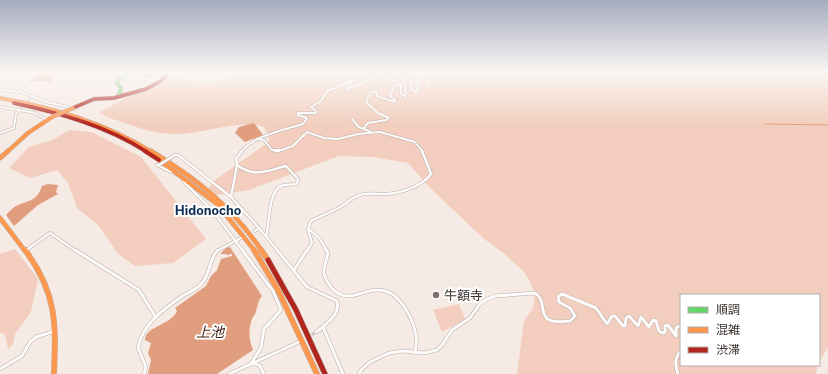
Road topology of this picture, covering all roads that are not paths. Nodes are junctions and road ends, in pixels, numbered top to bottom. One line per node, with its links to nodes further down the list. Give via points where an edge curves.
1 (22, 89): 9 (street)
2 (121, 89): 10 (main road)
3 (141, 89): 10 (main road)
4 (331, 89): 21 (street, via 320,102 311,107 316,113 298,113 307,118 302,124)
5 (393, 89): 18 (street, via 390,96 396,100 394,102 377,96 376,91 366,98 366,102 378,113 389,118 368,123)
6 (401, 89): 7 (street, via 401,94 406,97)
7 (405, 89)
8 (0, 90): 9 (street)
9 (20, 92): 14 (street, via 50,103)
10 (118, 97): 14 (main road, via 94,99)
11 (0, 98): 49 (main road, via 61,111 117,131 169,161 216,195 243,225 270,265 294,308)
12 (0, 101): 48 (main road, via 57,113 112,133 165,164 212,199 238,228 275,286)
13 (0, 107): 15 (street)
14 (74, 108): 17 (main road, bridge)
15 (20, 110): 17 (street, via 35,113); 19 (street, via 16,114 14,128)
16 (352, 119): 18 (street)
17 (48, 120): 22 (main road, via 28,133)
18 (363, 129): 20 (street)
19 (0, 133)
20 (373, 133): 21 (street, via 324,138 307,132 302,134 296,143 276,151 270,149 264,140); 27 (street, via 383,133 418,145 430,166 431,174 400,192 369,192 355,196 311,222)
21 (257, 139): 23 (street, via 240,152 236,159)
22 (0, 158)
23 (237, 165): 24 (street); 29 (street, via 253,174 286,166 298,179 297,184 286,184 278,189 273,198)
24 (231, 197): 26 (street); 31 (street, bridge, via 178,155 157,165 184,182 212,210)
25 (0, 218): 32 (main road)
26 (259, 228): 28 (street); 29 (street)
27 (308, 228): 33 (street, via 312,243); 41 (street, via 320,239 328,253 324,273 335,292 349,296 379,289 390,293 399,301 415,331)
28 (255, 231)
29 (266, 236): 33 (street)
30 (241, 238): 31 (street)
31 (236, 242): 34 (street, via 217,251 211,259 206,280 202,284); 42 (street, via 273,291 281,310 264,329 261,348)
32 (24, 251): 34 (street, via 50,233 82,256 139,290); 37 (main road, via 48,288)
33 (294, 270): 35 (street, via 307,287 337,301 337,314)
34 (155, 316): 45 (street, via 146,329 138,350 146,365)
35 (323, 327): 38 (street); 50 (street)
36 (680, 327): 41 (street, via 676,328 676,336 668,325 662,333 656,321 653,320 649,327 641,317 638,326 629,316 623,326 615,316 612,316 607,324 596,308 562,294 558,298 559,302 570,308 575,316 570,321 553,321 544,315 540,296 534,292 486,298 469,319 454,328 439,349 432,353)
37 (55, 330): 43 (street, via 36,337 22,356); 44 (main road)
38 (316, 332)
39 (301, 341): 42 (street, via 288,349)
40 (680, 352): 52 (street, via 675,360)
41 (415, 353): 51 (street, via 392,353 368,362)
42 (252, 362): 46 (street); 47 (street, via 260,366)
43 (0, 369)
44 (54, 374)
45 (144, 374)
46 (229, 374)
47 (264, 374)
48 (317, 374)
49 (325, 374)
50 (343, 374)
51 (359, 374)
52 (678, 374)

